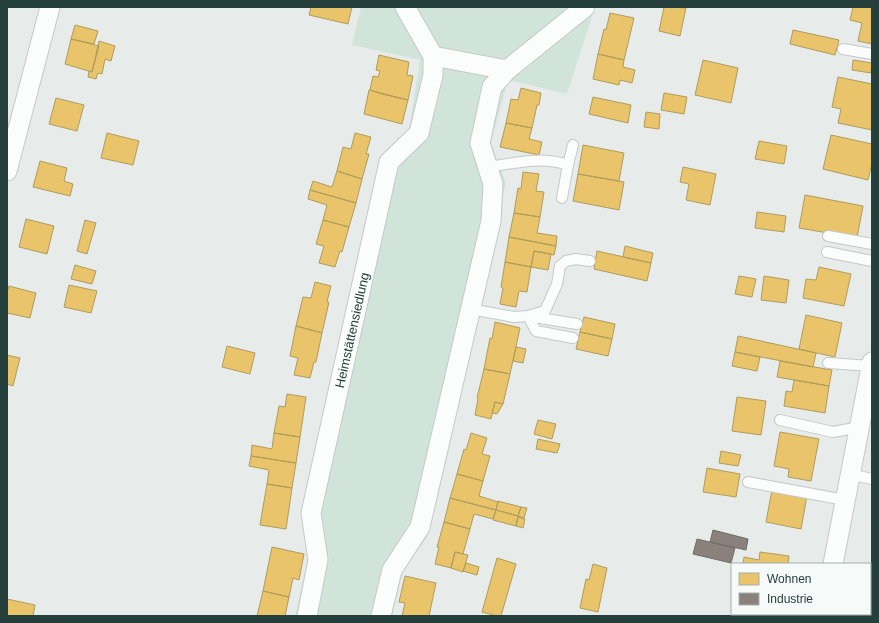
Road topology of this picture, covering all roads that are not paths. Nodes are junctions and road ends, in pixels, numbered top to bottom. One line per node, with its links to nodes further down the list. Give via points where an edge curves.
1 (50, 7): 11 (street)
2 (406, 7): 6 (street, Heimstättensiedlung)
3 (584, 7): 7 (street)
4 (843, 49): 5 (lane)
5 (872, 54)
6 (433, 56): 7 (street); 31 (street, Heimstättensiedlung, via 433,75 419,133 388,162 312,513 318,560)
7 (507, 70): 10 (street, via 492,88 480,144)
8 (573, 145): 9 (lane)
9 (568, 165): 10 (lane, via 554,161 532,161); 12 (lane)
10 (488, 167): 18 (street, via 493,184 491,221)
11 (7, 171)
12 (562, 198)
13 (828, 236): 14 (lane)
14 (872, 244)
15 (828, 252): 16 (lane)
16 (872, 260)
17 (590, 261): 19 (lane, via 576,259 566,261 560,266 557,284 545,311)
18 (470, 309): 19 (lane, via 514,317); 32 (street, via 420,527 392,570)
19 (528, 316): 20 (lane); 21 (lane, via 536,331)
20 (577, 324)
21 (573, 338)
22 (828, 363): 23 (lane)
23 (872, 364): 25 (street)
24 (780, 420): 25 (lane, via 833,432)
25 (866, 428): 26 (street)
26 (849, 474): 27 (lane); 29 (street)
27 (872, 479)
28 (748, 482): 29 (lane)
29 (845, 500): 30 (street)
30 (833, 563)
31 (307, 616)
32 (381, 616)

